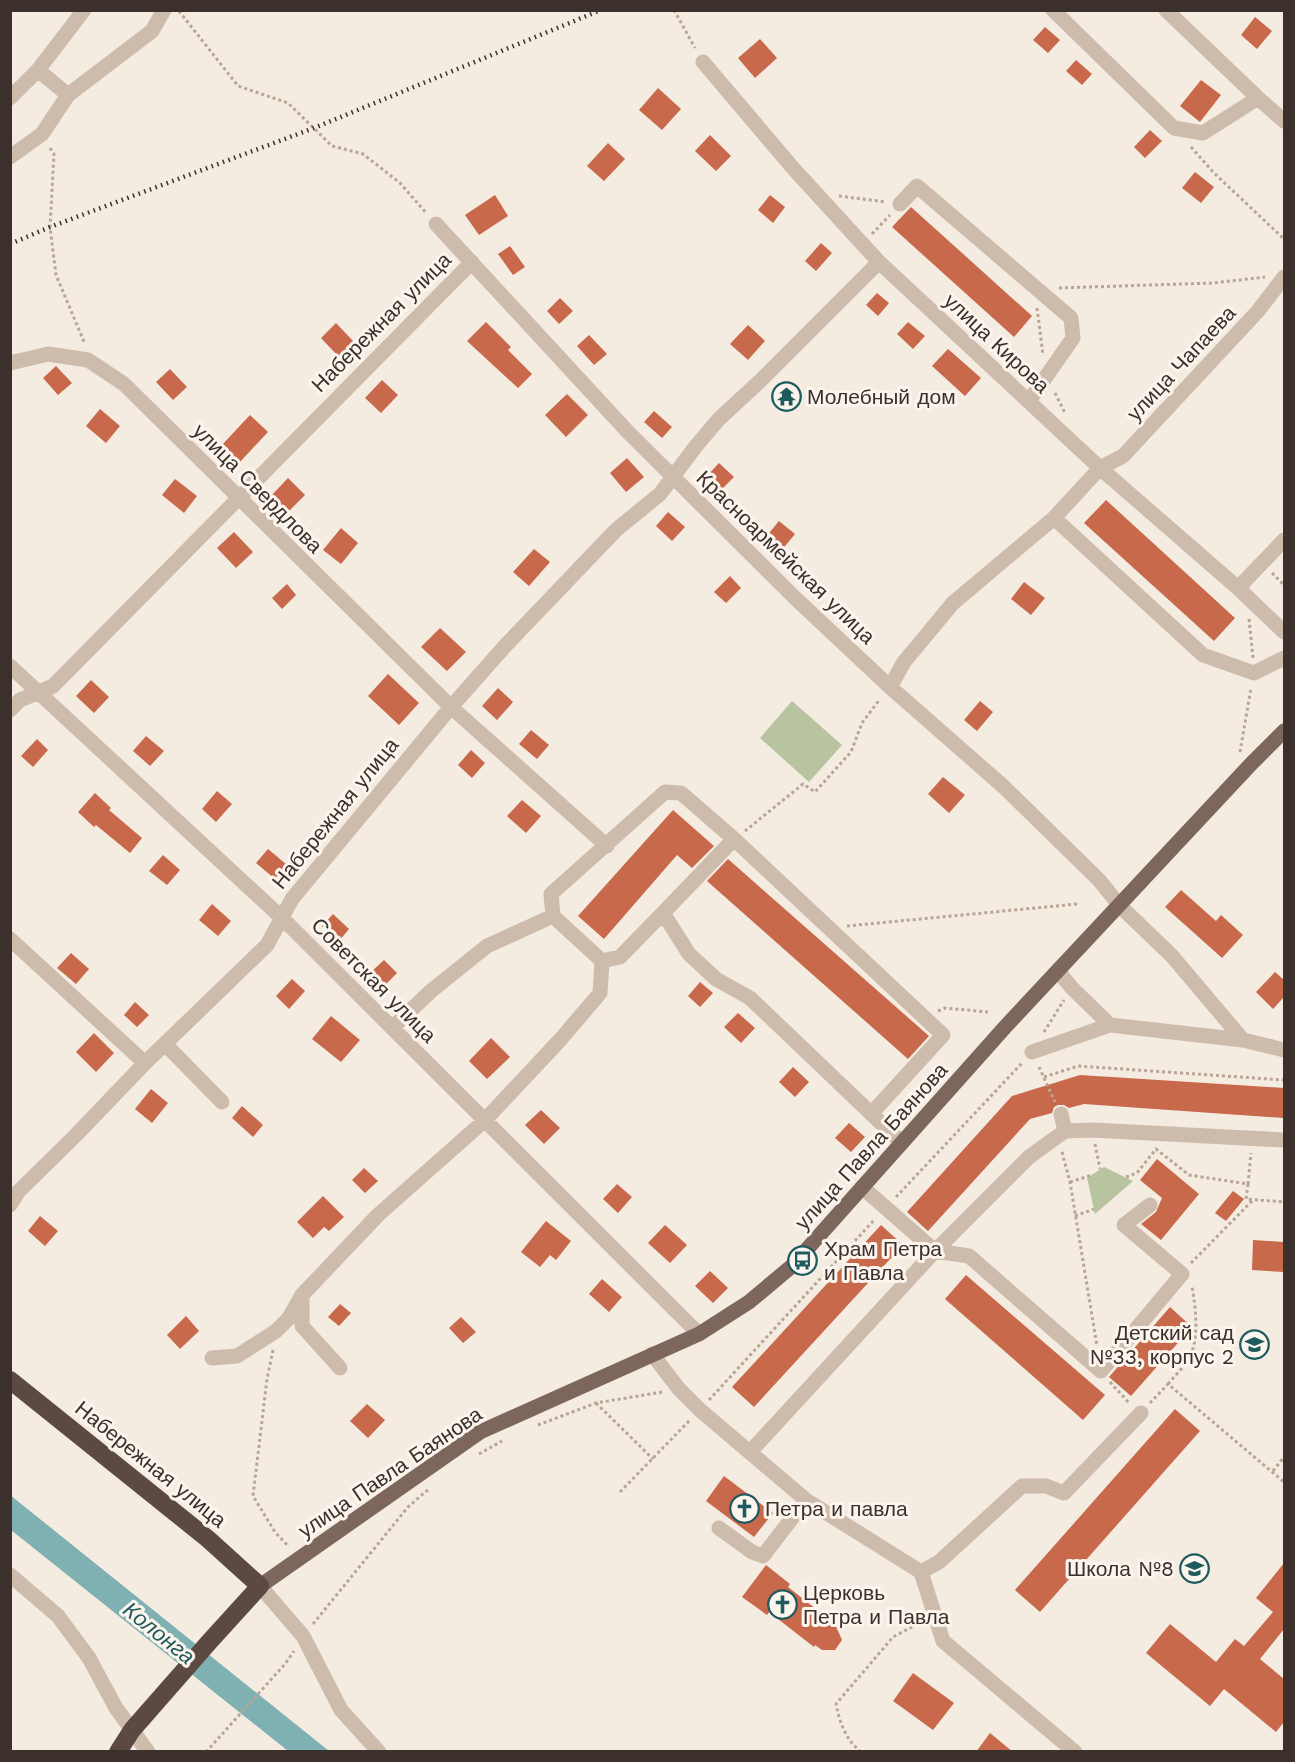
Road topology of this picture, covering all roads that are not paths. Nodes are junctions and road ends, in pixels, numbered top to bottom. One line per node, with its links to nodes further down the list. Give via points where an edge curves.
1 (84, 10): 6 (street)
2 (164, 10): 7 (street, via 152,31)
3 (1053, 10): 9 (street, via 1174,128 1203,133)
4 (1166, 10): 9 (street)
5 (703, 62): 15 (street, улица Кирова)
6 (38, 70): 7 (street); 8 (street)
7 (68, 94): 11 (street, via 42,134)
8 (10, 98)
9 (1258, 98): 10 (street)
10 (1284, 121)
11 (10, 157)
12 (900, 204): 18 (street, via 916,186 1071,318 1073,338)
13 (436, 224): 14 (street, Красноармейская улица)
14 (472, 262): 20 (street, Красноармейская улица); 21 (street, Набережная улица)
15 (879, 262): 18 (street, улица Кирова); 20 (street, Набережная улица, via 719,419)
16 (1279, 276): 19 (street, улица Чапаева, via 1257,311 1123,456)
17 (10, 363): 21 (street, улица Свердлова, via 48,354 88,360 124,384)
18 (1029, 401): 19 (street, улица Кирова)
19 (1100, 468): 22 (street, улица Чапаева); 24 (street, улица Кирова)
20 (673, 477): 28 (street, Красноармейская улица); 30 (street, Набережная улица, via 660,494 616,530)
21 (238, 498): 29 (street, Набережная улица, via 53,686); 30 (street, улица Свердлова)
22 (1054, 518): 26 (street, via 1203,655 1254,673); 28 (street, улица Чапаева, via 953,603 904,662)
23 (1284, 540): 24 (street)
24 (1238, 588): 25 (street, улица Кирова)
25 (1284, 632)
26 (1284, 658)
27 (10, 666): 29 (street, Советская улица)
28 (890, 687): 35 (street, Красноармейская улица, via 1004,787 1099,880)
29 (39, 692): 31 (street, Набережная улица, via 20,700); 38 (street, Советская улица)
30 (451, 707): 34 (street, улица Свердлова); 38 (street, Набережная улица, via 292,899)
31 (10, 710)
32 (1284, 731): 35 (main road, улица Павла Баянова)
33 (734, 839): 34 (street, via 681,793 665,792); 36 (street); 50 (street, via 943,1035)
34 (607, 846): 37 (street, via 551,894)
35 (1120, 906): 41 (main road, улица Павла Баянова); 44 (street, Красноармейская улица, via 1172,956)
36 (663, 913): 40 (street, via 620,957); 50 (street, via 689,954 716,979 750,998)
37 (553, 916): 40 (street); 43 (street, via 487,946)
38 (282, 918): 43 (street, Советская улица); 45 (street, Набережная улица, via 267,945)
39 (10, 939): 48 (street)
40 (602, 961): 52 (street, via 600,993)
41 (1059, 971): 42 (street); 55 (main road, улица Павла Баянова)
42 (1110, 1025): 44 (street); 47 (street)
43 (392, 1028): 52 (street, Советская улица)
44 (1243, 1040): 46 (street)
45 (165, 1044): 48 (street, Набережная улица); 49 (street)
46 (1284, 1050)
47 (1032, 1052)
48 (145, 1063): 57 (street, Набережная улица, via 19,1191)
49 (222, 1102)
50 (871, 1114): 55 (street)
51 (1061, 1114): 53 (street)
52 (484, 1121): 60 (street, via 378,1215); 61 (street, Советская улица)
53 (1065, 1131): 54 (street); 59 (street, via 1029,1157)
54 (1284, 1140)
55 (902, 1143): 56 (main road, улица Павла Баянова)
56 (862, 1187): 59 (street); 61 (main road, улица Павла Баянова, via 792,1266 749,1302)
57 (10, 1205)
58 (1150, 1205): 59 (street, via 1124,1225 1185,1271 1101,1371 969,1256)
59 (935, 1251): 67 (street)
60 (302, 1295): 63 (street, via 276,1331 237,1356); 64 (street, via 302,1326)
61 (699, 1334): 62 (main road, улица Павла Баянова)
62 (652, 1354): 67 (street, via 679,1389); 72 (main road, улица Павла Баянова, via 480,1432)
63 (212, 1358)
64 (340, 1368)
65 (10, 1380): 72 (highway, Набережная улица, via 208,1539)
66 (1141, 1413): 70 (street, via 1064,1493 1046,1486 1022,1486 939,1562)
67 (750, 1452): 68 (street)
68 (806, 1500): 69 (street, via 763,1556); 70 (street)
69 (719, 1528)
70 (921, 1572): 77 (street, via 943,1641)
71 (10, 1575): 73 (street, via 58,1616 89,1658)
72 (260, 1586): 73 (highway); 76 (street, via 303,1636 341,1710)
73 (132, 1730): 74 (highway); 75 (street)
74 (118, 1752)
75 (148, 1752)
76 (380, 1752)
77 (1075, 1752)

